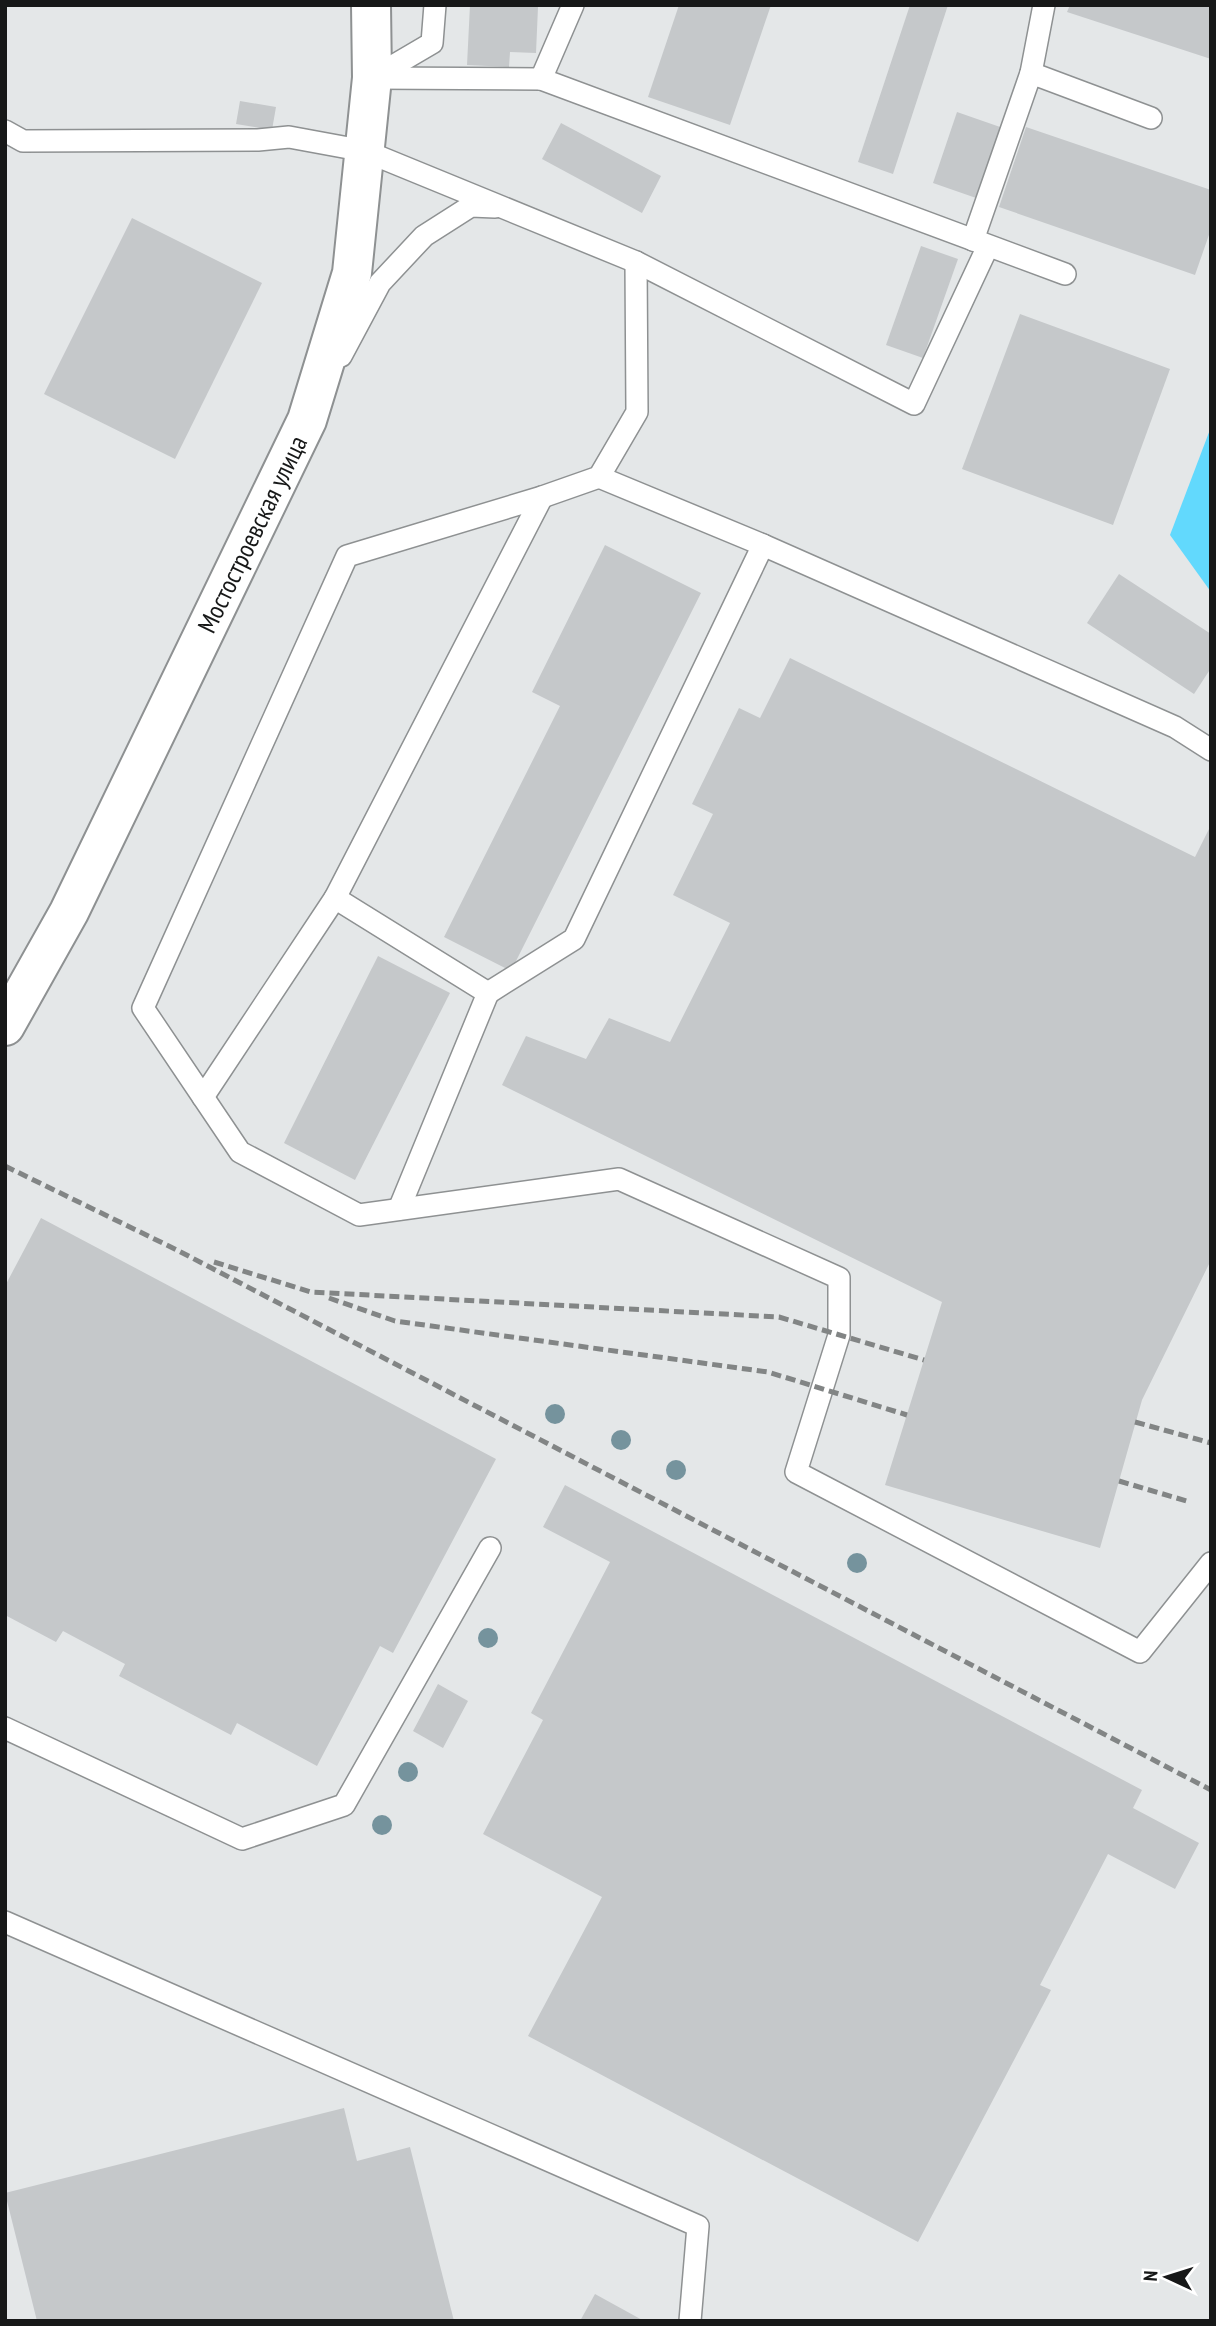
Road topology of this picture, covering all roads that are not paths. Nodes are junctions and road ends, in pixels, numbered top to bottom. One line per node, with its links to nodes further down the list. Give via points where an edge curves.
1 (371, 5): 6 (main road, Мостостроевская улица)
2 (435, 5): 6 (lane, via 432,43)
3 (573, 5): 7 (lane)
4 (1044, 5): 5 (lane)
5 (1031, 72): 8 (lane); 12 (lane)
6 (372, 78): 7 (lane); 10 (main road, Мостостроевская улица)
7 (541, 79): 12 (lane)
8 (1151, 118)
9 (5, 131): 10 (lane, via 23,141 289,137)
10 (365, 150): 11 (lane); 15 (main road, Мостостроевская улица, via 352,273)
11 (502, 207): 13 (lane); 15 (lane, via 471,206 424,236 380,283)
12 (981, 243): 13 (lane, via 914,404); 14 (lane)
13 (636, 262): 16 (lane, via 637,412)
14 (1065, 274)
15 (307, 420): 22 (main road, Мостостроевская улица, via 69,912)
16 (599, 477): 17 (lane); 18 (lane)
17 (542, 497): 20 (lane); 23 (lane, via 347,556 143,1008)
18 (763, 545): 19 (lane, via 1175,727); 21 (lane, via 574,939)
19 (1211, 750)
20 (335, 898): 21 (lane); 23 (lane)
21 (488, 993): 24 (lane)
22 (5, 1026)
23 (203, 1097): 24 (lane, via 240,1152 359,1215)
24 (399, 1209): 26 (lane, via 619,1179 839,1278 839,1335 796,1472 1140,1652)
25 (490, 1548): 27 (lane, via 344,1805 242,1839)
26 (1211, 1563)
27 (5, 1728)
28 (5, 1922): 29 (lane, via 698,2226)
29 (690, 2321)

